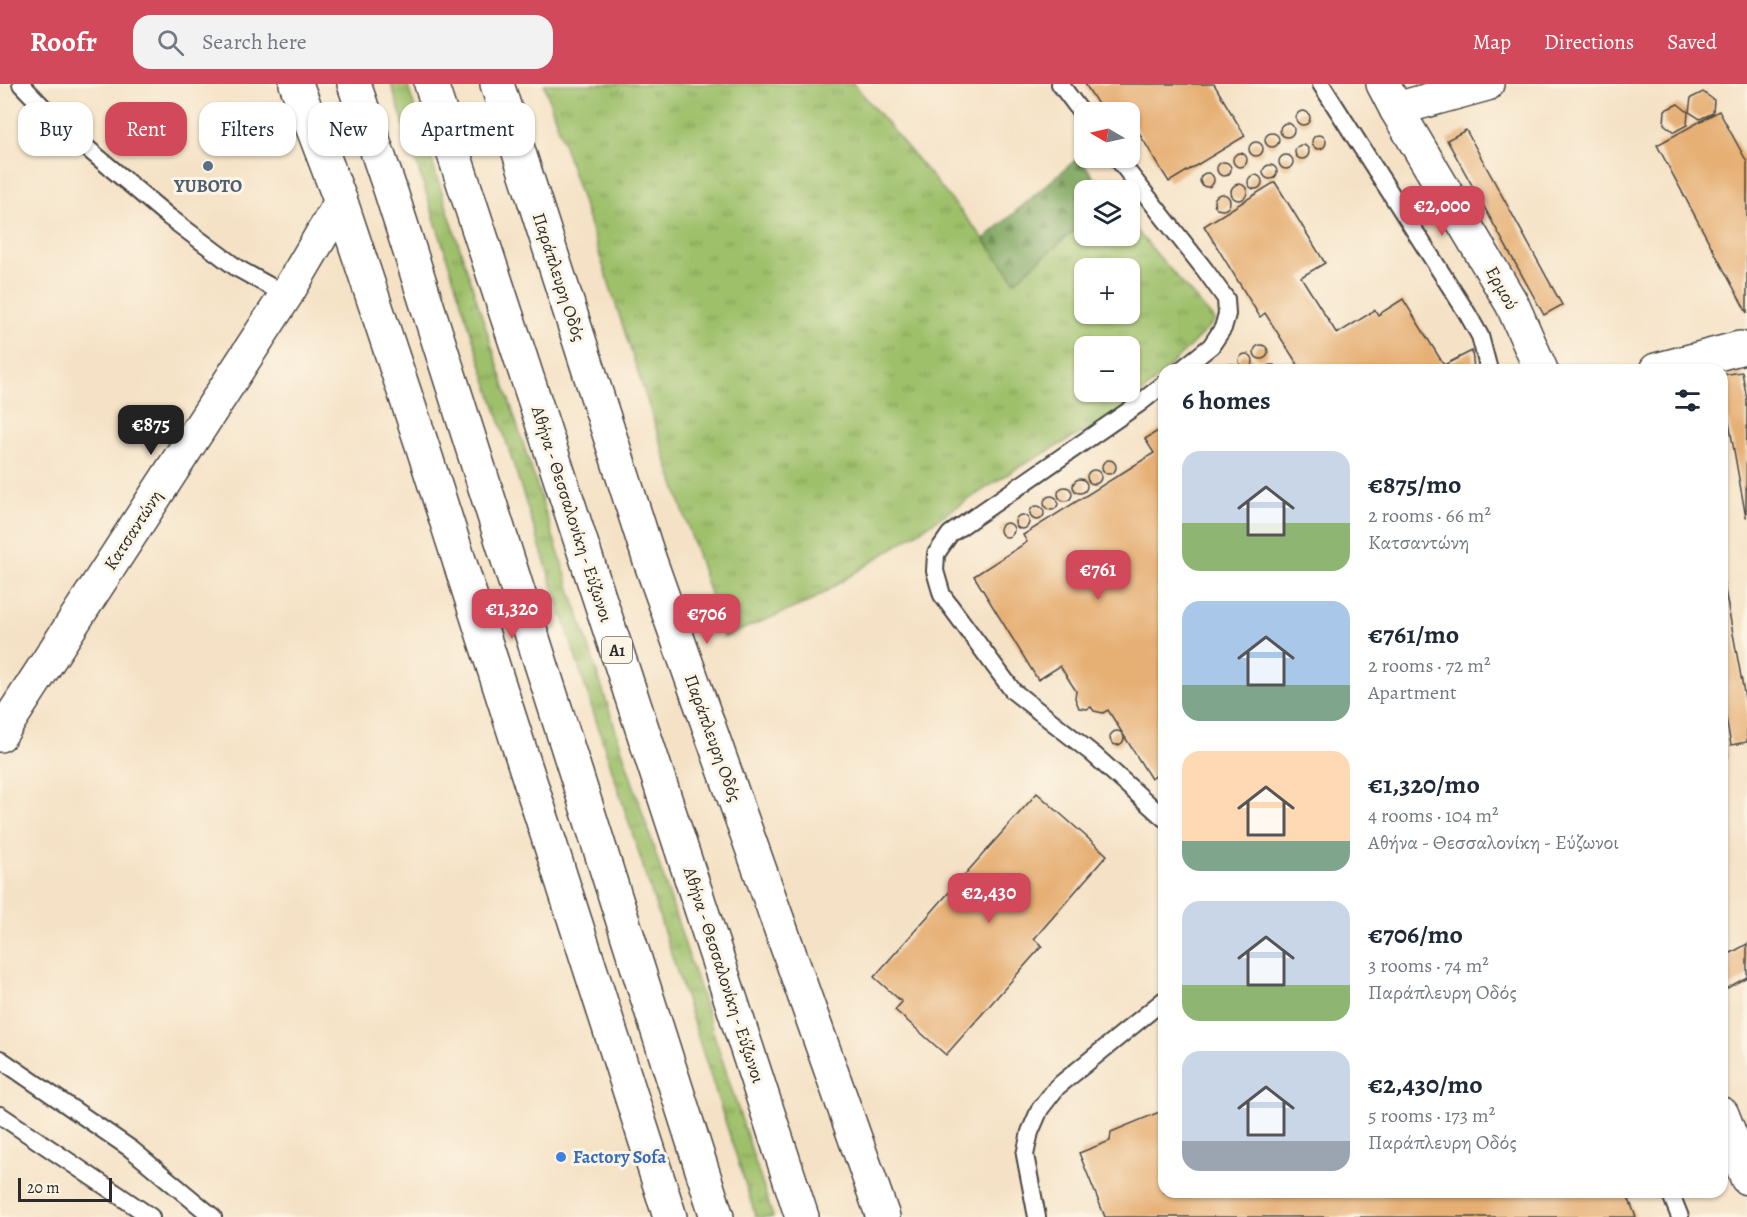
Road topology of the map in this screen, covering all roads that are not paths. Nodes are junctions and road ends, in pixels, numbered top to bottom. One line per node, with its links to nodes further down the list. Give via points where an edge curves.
1 (21, 84): 13 (lane, via 62,127 168,217 237,268)
2 (296, 84): 12 (main road)
3 (354, 84): 31 (main road)
4 (431, 84): 32 (main road, Αθήνα - Θεσσαλονίκη - Εύζωνοι / Α1)
5 (497, 84): 33 (main road, Παράπλευρη Οδός, via 649,558)
6 (1060, 84): 10 (lane)
7 (1322, 84): 16 (lane, via 1467,313 1480,336)
8 (1486, 84): 9 (main road)
9 (1390, 97): 17 (main road, Ερμού, via 1512,304)
10 (1074, 103)
11 (1125, 168): 15 (lane, via 1226,299 1223,328 1211,346)
12 (341, 202): 13 (main road, Κατσαντώνη); 30 (main road)
13 (286, 295): 20 (main road, Κατσαντώνη)
14 (1740, 348): 18 (main road)
15 (1188, 364)
16 (1487, 364)
17 (1538, 364)
18 (1679, 364)
19 (1158, 389): 21 (lane, via 950,534 936,554 935,571 942,595 1013,691 1093,754)
20 (0, 735)
21 (1158, 813)
22 (1158, 1005): 34 (lane, via 1057,1087 1040,1109 1025,1155)
23 (0, 1059): 29 (lane, via 131,1149)
24 (0, 1115): 28 (lane)
25 (1728, 1129): 26 (main road)
26 (1747, 1178)
27 (1672, 1198): 35 (lane)
28 (151, 1217)
29 (213, 1217)
30 (670, 1217)
31 (717, 1217)
32 (802, 1217)
33 (883, 1217)
34 (1037, 1217)
35 (1680, 1217)

